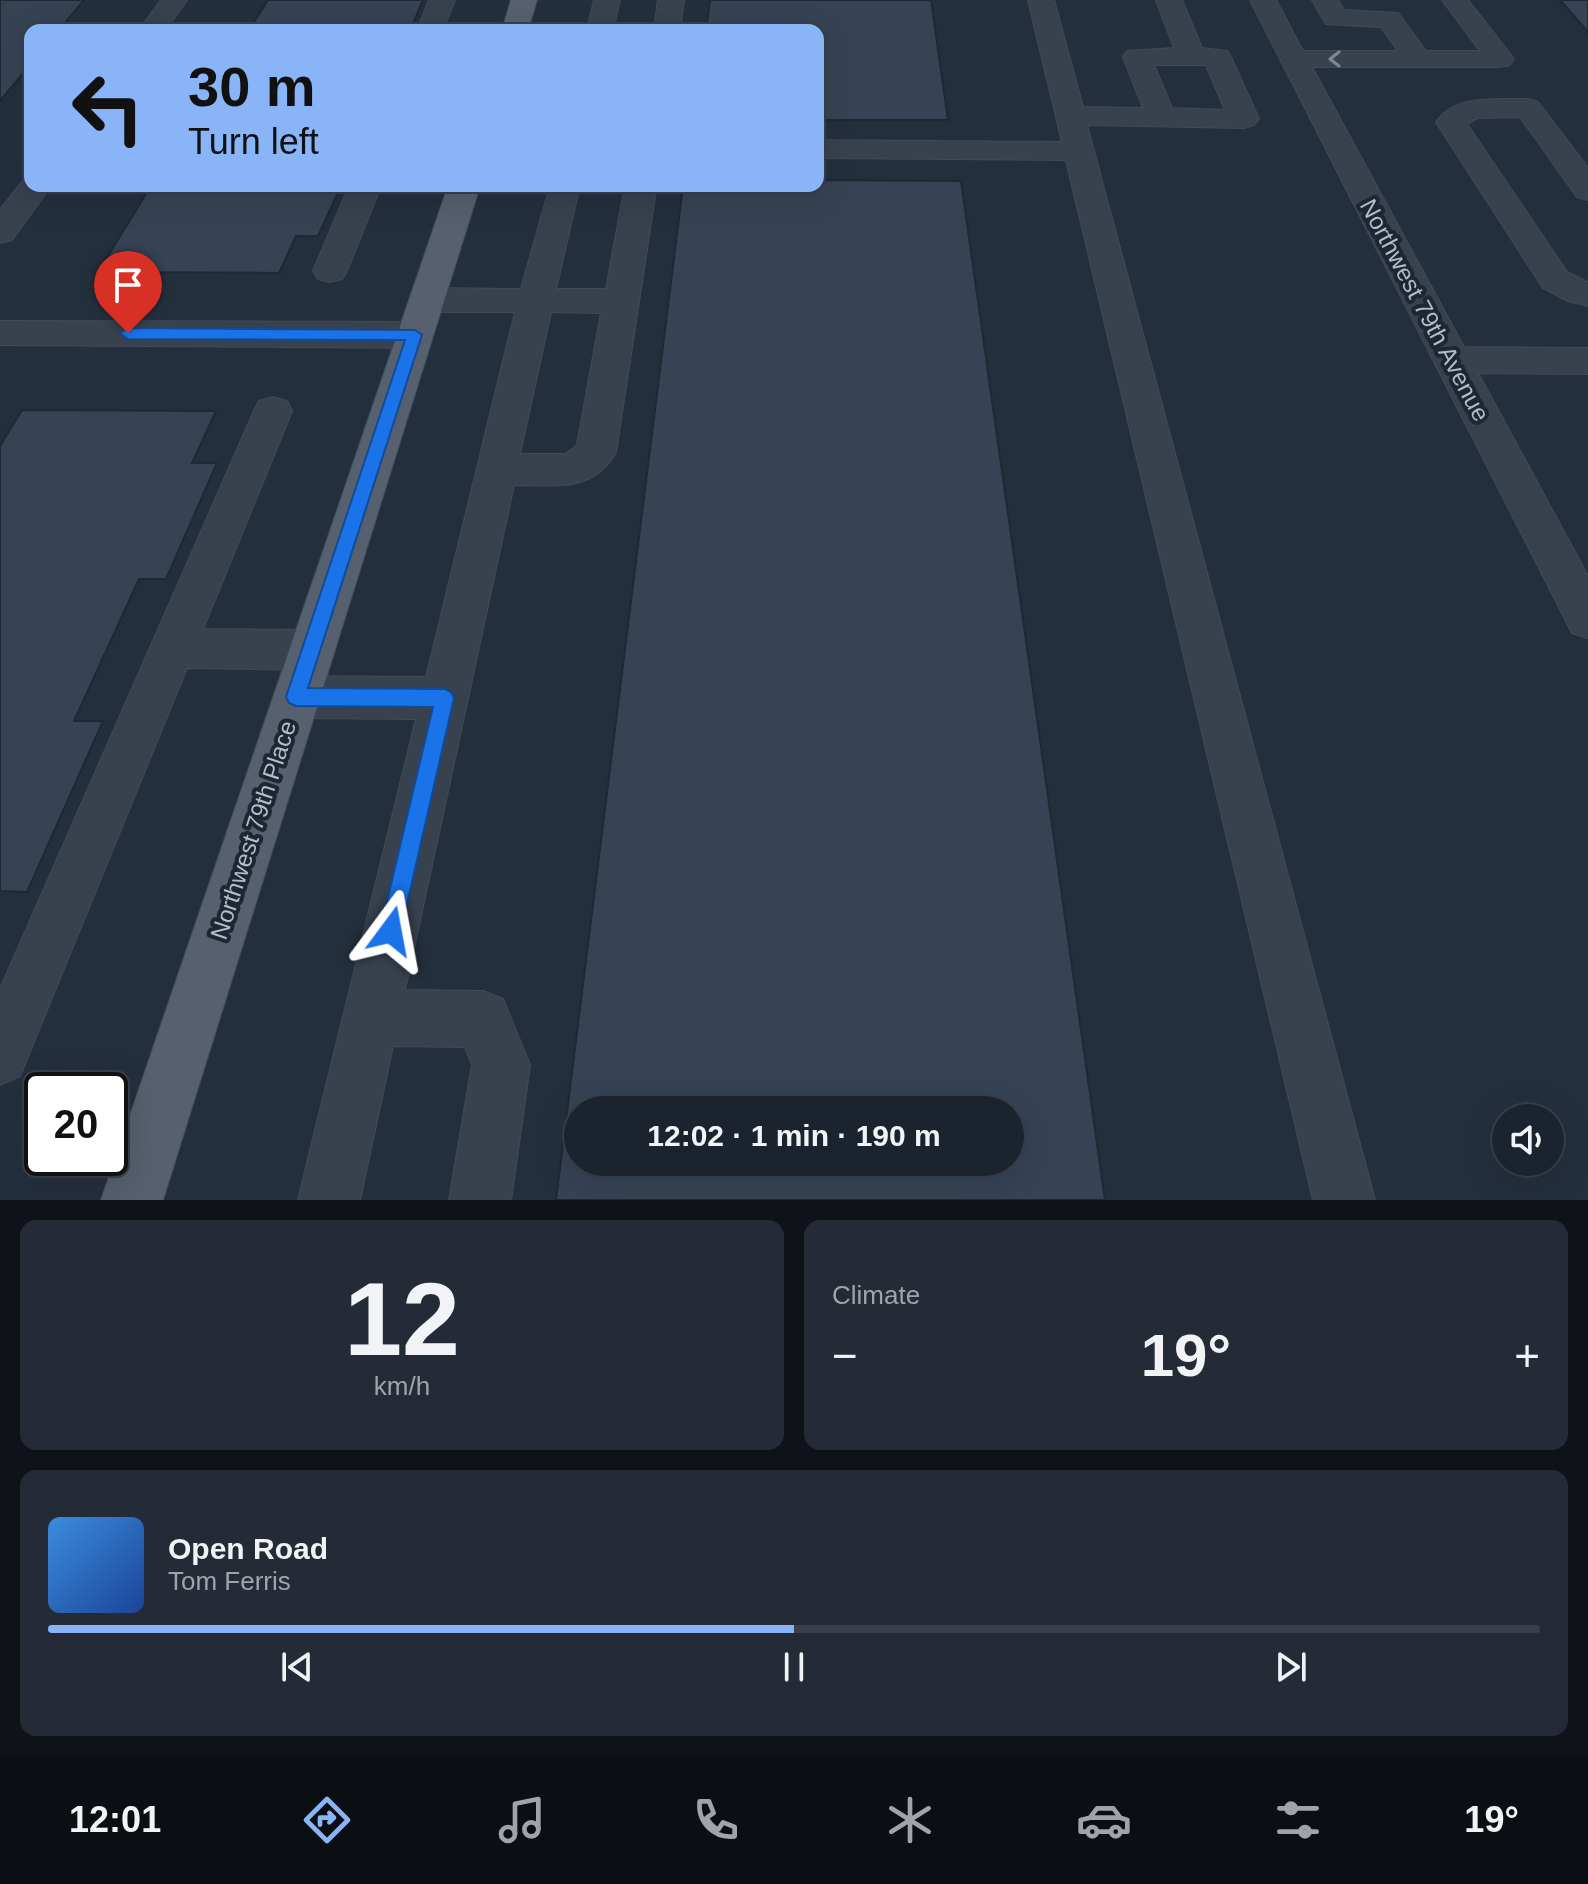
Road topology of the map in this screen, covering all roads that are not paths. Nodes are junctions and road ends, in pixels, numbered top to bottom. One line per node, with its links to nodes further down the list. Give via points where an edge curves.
1 (174, 0): 11 (street)
2 (442, 0): 12 (street)
3 (524, 0): 13 (main road)
4 (607, 0): 14 (street)
5 (671, 0): 15 (street)
6 (1041, 0): 22 (street)
7 (1169, 0): 16 (street)
8 (1263, 0): 17 (street, Northwest 79th Avenue)
9 (1325, 0): 18 (street, via 1335,18 1389,19)
10 (1455, 0): 19 (street)
11 (156, 24)
12 (432, 24)
13 (517, 24)
14 (601, 24)
15 (668, 24)
16 (1191, 56): 21 (street, via 1137,57); 21 (street, via 1217,57 1244,119)
17 (1294, 59): 18 (street, one-way to 17); 37 (street, Northwest 79th Avenue)
18 (1418, 59): 19 (street)
19 (1500, 59): 20 (street)
20 (1528, 108): 24 (street); 32 (street, via 1471,109 1451,122 1555,280)
21 (1161, 117): 22 (street)
22 (1075, 134): 23 (street); 53 (street)
23 (824, 149)
24 (1588, 190)
25 (31, 192): 30 (street)
26 (363, 192): 31 (street)
27 (462, 192): 35 (main road, Northwest 79th Place)
28 (563, 192): 33 (street)
29 (640, 192): 34 (street)
30 (0, 233)
31 (330, 271)
32 (1588, 294)
33 (536, 300): 34 (street); 35 (street); 40 (street)
34 (621, 301): 40 (street, via 596,452 575,470)
35 (421, 317): 36 (street); 45 (main road, Northwest 79th Place)
36 (0, 333)
37 (1451, 360): 38 (street); 41 (street, Northwest 79th Avenue)
38 (1588, 361)
39 (273, 411): 44 (street)
40 (497, 469): 47 (street)
41 (1545, 538): 42 (street); 43 (street, Northwest 79th Avenue)
42 (1588, 538)
43 (1588, 619)
44 (172, 648): 45 (street); 49 (street)
45 (311, 650): 46 (main road, Northwest 79th Place)
46 (296, 697): 47 (street); 50 (main road, Northwest 79th Place)
47 (445, 698): 48 (street)
48 (371, 1018): 51 (street); 52 (street, via 483,1019 501,1065)
49 (0, 1056)
50 (132, 1200)
51 (329, 1200)
52 (480, 1200)
53 (1344, 1200)

